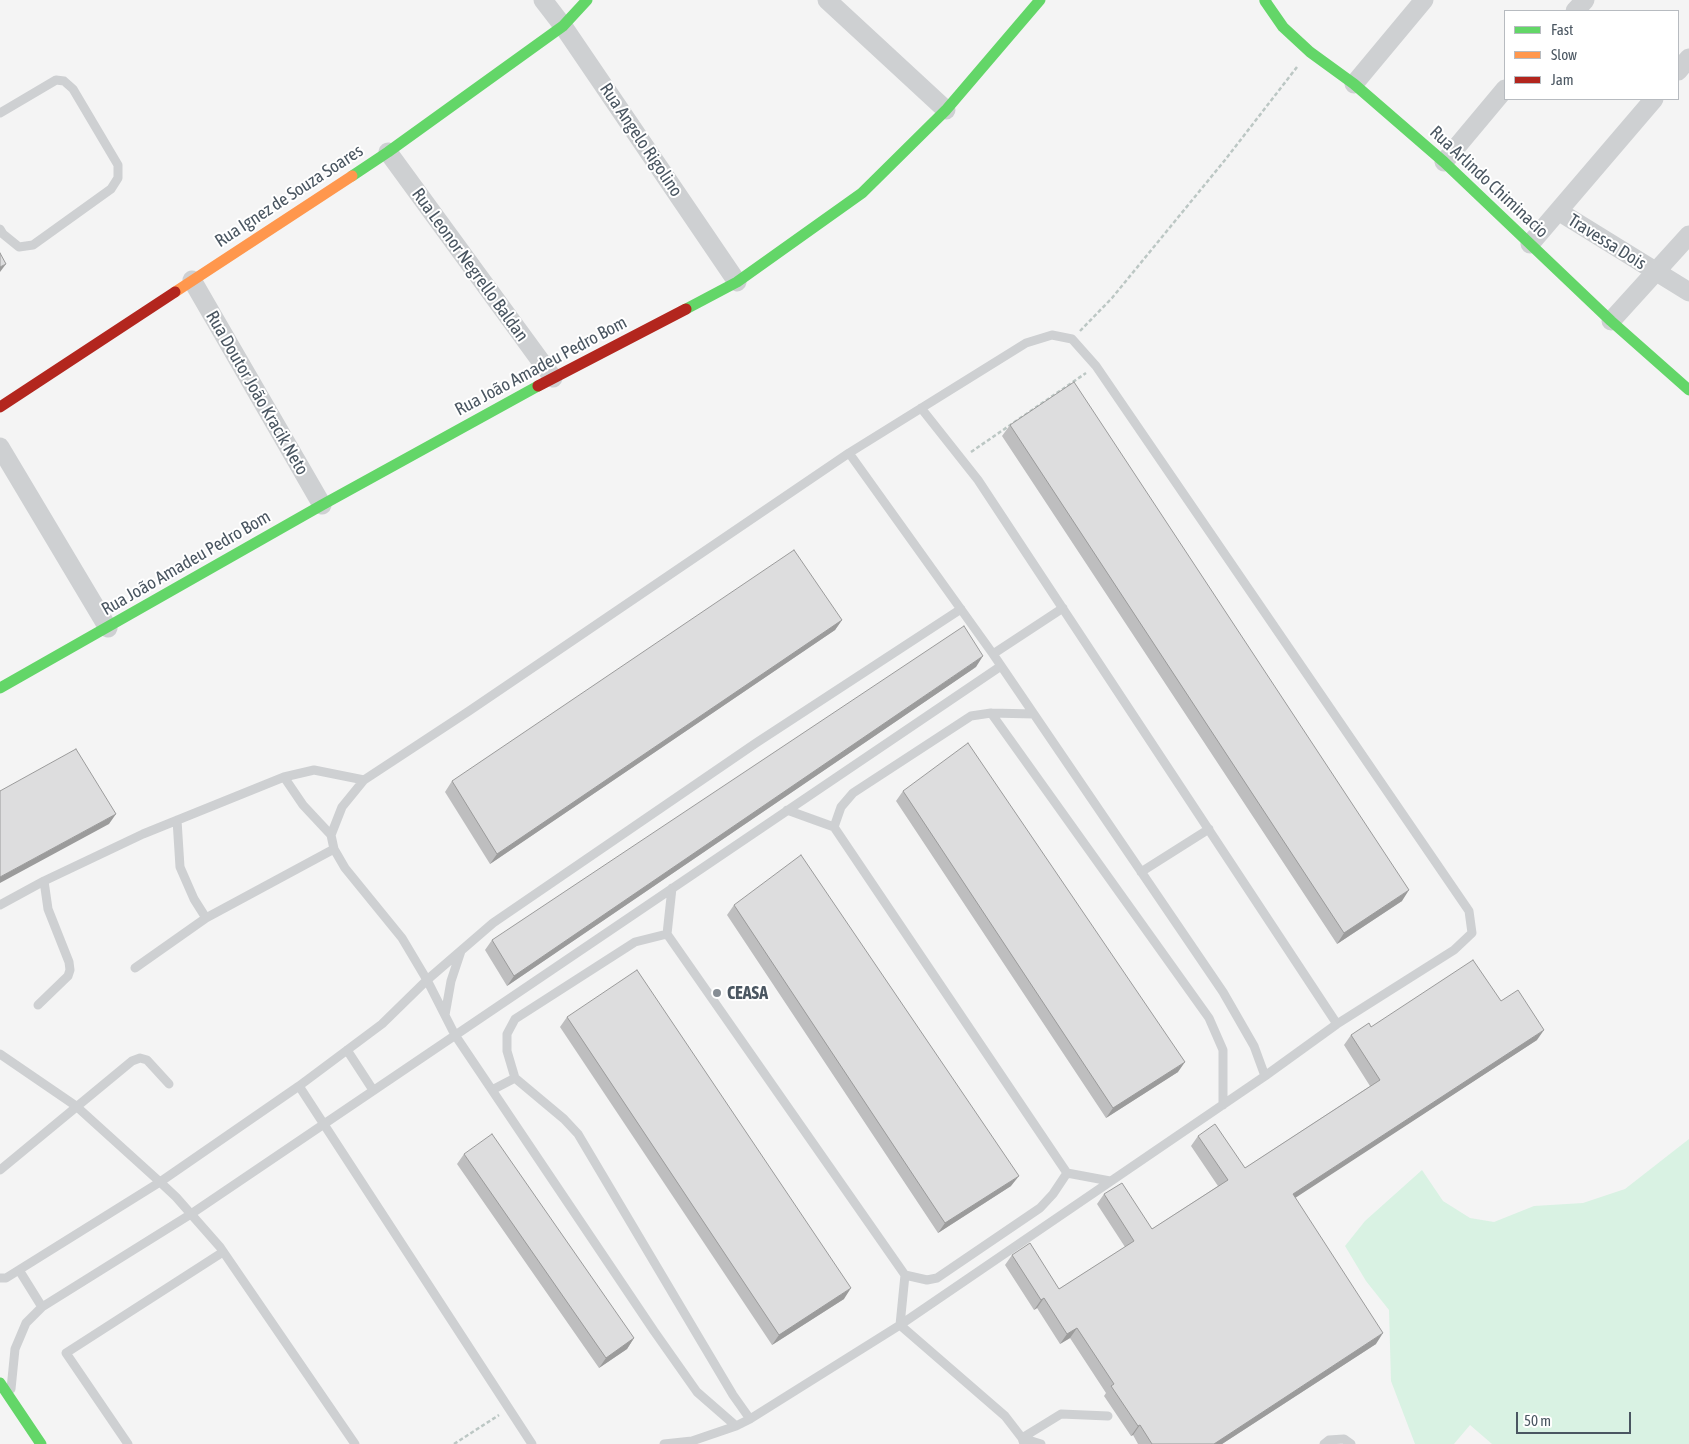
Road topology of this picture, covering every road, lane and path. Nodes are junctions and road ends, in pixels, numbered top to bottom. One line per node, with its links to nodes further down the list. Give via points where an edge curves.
1 (543, 0): 9 (street, Rua Angelo Rigolino)
2 (587, 0): 9 (street, Rua Ignez de Souza Soares)
3 (826, 0): 16 (street)
4 (1040, 0): 16 (street, Rua João Amadeu Pedro Bom)
5 (1424, 0): 13 (street)
6 (1585, 0): 8 (street)
7 (1266, 1): 10 (street, Rua Arlindo Chiminacio, via 1283,27)
8 (1575, 10)
9 (563, 26): 18 (street, Rua Ignez de Souza Soares); 26 (street, Rua Angelo Rigolino)
10 (1310, 52): 13 (street, Rua Arlindo Chiminacio); 29 (path, via 1112,298)
11 (1689, 58): 12 (street)
12 (1679, 71)
13 (1354, 84): 19 (street, Rua Arlindo Chiminacio)
14 (1504, 90): 19 (street)
15 (1653, 100): 20 (street)
16 (946, 110): 26 (street, Rua João Amadeu Pedro Bom, via 862,193)
17 (0, 113): 21 (lane, via 56,80 64,80 73,88 118,165 118,178 111,189 33,245 19,247)
18 (388, 152): 25 (street, Rua Ignez de Souza Soares); 31 (street, Rua Leonor Negrello Baldan)
19 (1444, 162): 23 (street, Rua Arlindo Chiminacio)
20 (1558, 211): 23 (street); 24 (street, Travessa Dois)
21 (0, 229)
22 (1689, 235): 24 (street)
23 (1530, 244): 28 (street, Rua Arlindo Chiminacio)
24 (1655, 272): 27 (street, Travessa Dois); 28 (street)
25 (192, 280): 33 (street, Rua Ignez de Souza Soares); 38 (street, Rua Doutor João Kracik Neto)
26 (737, 282): 31 (street, Rua João Amadeu Pedro Bom)
27 (1689, 292)
28 (1611, 321): 32 (street, Rua Arlindo Chiminacio)
29 (1072, 340): 30 (lane); 34 (lane, via 1052,335 1026,343)
30 (1096, 366): 37 (path); 66 (lane, via 1469,911 1472,933 1454,950)
31 (553, 378): 38 (street, Rua João Amadeu Pedro Bom)
32 (1689, 390)
33 (0, 407)
34 (921, 408): 36 (lane); 37 (lane)
35 (0, 446): 41 (street)
36 (849, 453): 40 (lane); 48 (lane)
37 (962, 458): 39 (lane)
38 (322, 506): 41 (street, Rua João Amadeu Pedro Bom)
39 (1063, 608): 42 (lane); 52 (lane)
40 (961, 609): 42 (lane); 61 (lane, via 492,923)
41 (108, 628): 44 (street, Rua João Amadeu Pedro Bom)
42 (993, 654): 43 (lane)
43 (1001, 666): 46 (lane); 49 (lane)
44 (0, 688)
45 (991, 714): 46 (lane); 51 (lane, via 972,716 853,793 841,807); 76 (lane, via 1209,1018 1223,1050)
46 (1034, 714): 55 (lane)
47 (284, 777): 48 (lane, via 314,770); 50 (lane); 53 (lane, via 303,805)
48 (364, 780): 53 (lane, via 342,807)
49 (787, 810): 51 (lane); 57 (lane)
50 (178, 820): 56 (lane); 59 (lane, via 180,867)
51 (834, 826): 80 (lane)
52 (1209, 830): 55 (lane); 66 (lane)
53 (331, 835): 54 (lane)
54 (334, 849): 59 (lane); 63 (lane, via 344,868 402,938)
55 (1141, 872): 70 (lane, via 1223,992 1254,1046)
56 (44, 881): 58 (lane); 64 (lane, via 48,909 70,970 68,976)
57 (672, 888): 60 (lane); 67 (lane)
58 (0, 905)
59 (206, 918): 62 (lane)
60 (667, 934): 71 (lane, via 634,942 515,1019 508,1034 507,1051); 86 (lane)
61 (461, 951): 63 (lane); 65 (lane)
62 (135, 968)
63 (428, 980): 65 (lane); 68 (lane, via 382,1024)
64 (38, 1005)
65 (445, 1015): 67 (lane)
66 (1337, 1024): 70 (lane)
67 (455, 1035): 74 (lane); 75 (lane)
68 (347, 1050): 73 (lane); 74 (lane)
69 (0, 1054): 77 (lane)
70 (1264, 1076): 76 (lane)
71 (514, 1078): 75 (lane); 94 (lane, via 578,1134)
72 (169, 1084): 77 (lane, via 147,1060 140,1058)
73 (300, 1086): 78 (lane); 82 (lane)
74 (372, 1090): 78 (lane)
75 (492, 1090): 95 (lane, via 697,1392)
76 (1223, 1104): 81 (lane)
77 (76, 1106): 79 (lane); 82 (lane)
78 (324, 1123): 83 (lane); 92 (lane)
79 (0, 1170)
80 (1067, 1173): 81 (lane); 86 (lane, via 1040,1208 937,1278 927,1280)
81 (1110, 1181): 89 (lane)
82 (160, 1182): 83 (lane); 85 (lane)
83 (191, 1214): 84 (lane); 88 (lane)
84 (224, 1252): 98 (lane, via 66,1352); 99 (lane)
85 (19, 1270): 87 (lane); 88 (lane)
86 (905, 1275): 89 (lane)
87 (0, 1278)
88 (42, 1307): 91 (lane, via 26,1323 15,1349)
89 (900, 1325): 94 (lane); 96 (lane, via 1005,1416)
90 (0, 1383): 91 (street)
91 (10, 1398): 97 (street)
92 (509, 1408): 100 (path); 101 (lane)
93 (1108, 1416): 96 (lane, via 1061,1414)
94 (750, 1419): 95 (lane)
95 (736, 1426): 102 (lane, via 692,1441)
96 (1023, 1441): 103 (lane)
97 (41, 1444)
98 (128, 1444)
99 (355, 1444)
100 (454, 1444)
101 (532, 1444)
102 (664, 1444)
103 (1041, 1444)
104 (1324, 1444): 105 (lane, via 1329,1440 1344,1439)
105 (1351, 1444)

